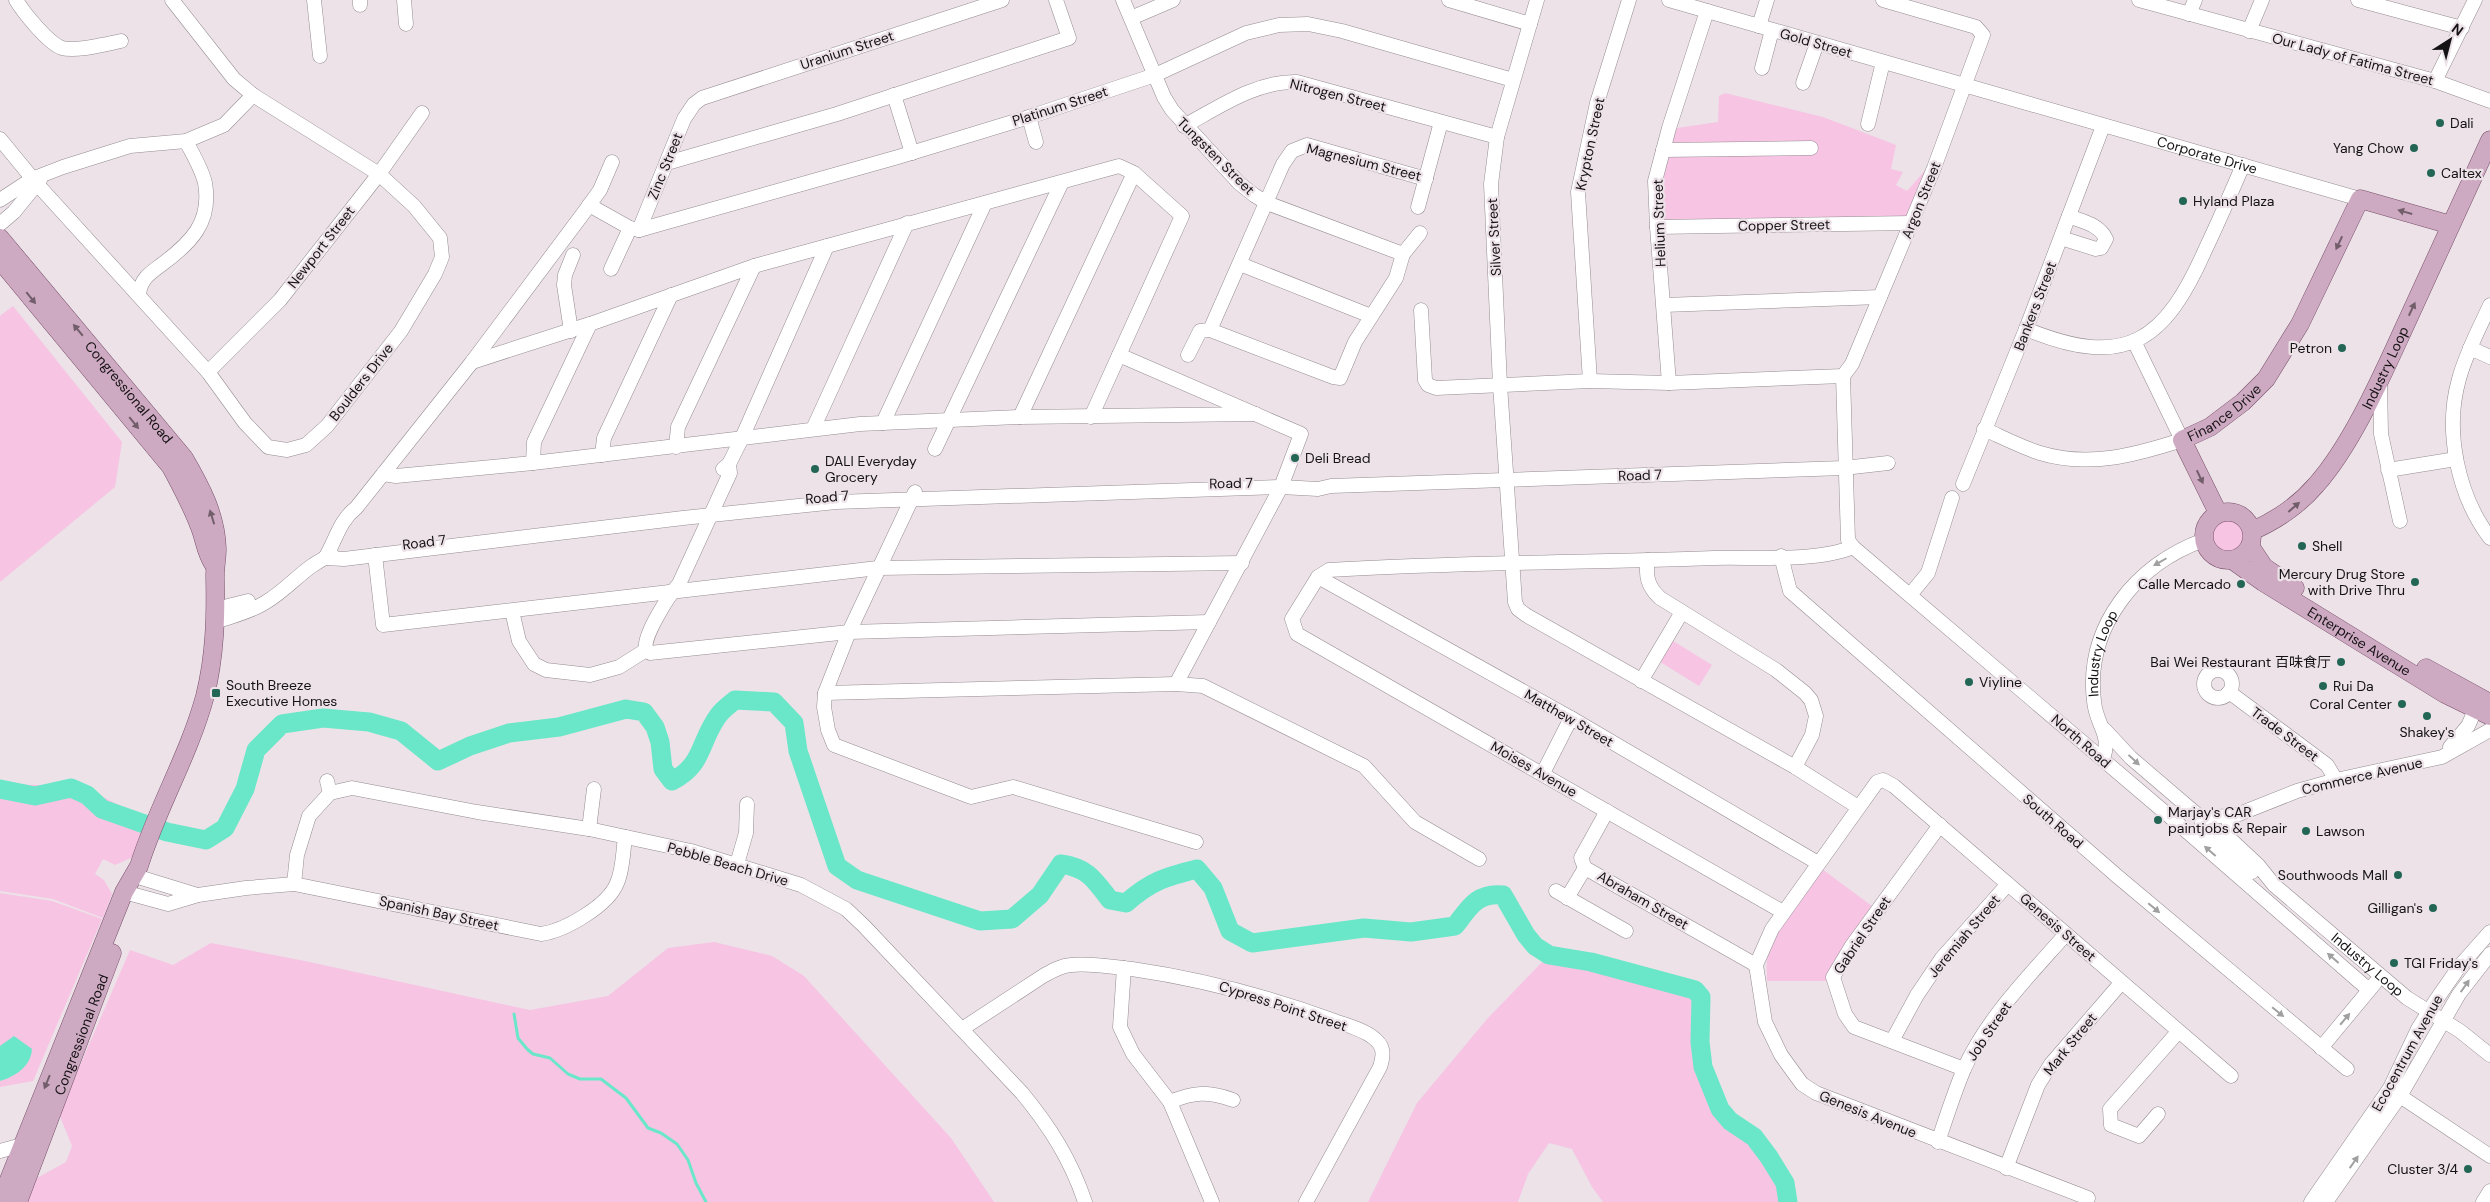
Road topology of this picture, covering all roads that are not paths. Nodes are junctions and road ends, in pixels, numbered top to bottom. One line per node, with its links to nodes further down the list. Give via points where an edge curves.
1 (16, 0): 29 (street, via 48,38 62,48)
2 (172, 0): 39 (street, Boulders Drive, via 234,79)
3 (314, 0): 31 (street)
4 (404, 0): 24 (street)
5 (1002, 0): 42 (street, Uranium Street, via 711,93)
6 (1056, 0): 40 (street, via 1069,38)
7 (1123, 0): 23 (street, Tungsten Street)
8 (1173, 0): 23 (street)
9 (1449, 0): 25 (street)
10 (1537, 0): 25 (street, Silver Street)
11 (1630, 0): 109 (street, Krypton Street, via 1597,103 1578,192)
12 (1669, 0): 21 (street, Gold Street)
13 (1767, 0): 26 (street)
14 (1884, 0): 38 (street, Argon Street, via 1981,30 1983,36)
15 (2139, 0): 22 (street, Our Lady of Fatima Street)
16 (2195, 0): 22 (street)
17 (2262, 0): 28 (street)
18 (2358, 0): 20 (street)
19 (2475, 0): 27 (street)
20 (2393, 4): 27 (street)
21 (1707, 11): 26 (street, Gold Street); 55 (street, Helium Street)
22 (2189, 14): 28 (street, Our Lady of Fatima Street)
23 (1130, 18): 34 (street, Tungsten Street)
24 (406, 24)
25 (1530, 24): 35 (street, Silver Street)
26 (1765, 28): 30 (street, Gold Street); 33 (street)
27 (2462, 28): 36 (street)
28 (2249, 31): 36 (street, Our Lady of Fatima Street)
29 (121, 41)
30 (1816, 43): 32 (street, Gold Street); 37 (street)
31 (320, 56)
32 (1883, 62): 38 (street, Gold Street); 46 (street)
33 (1762, 68)
34 (1155, 75): 35 (street, Platinum Street, via 1246,33 1279,25 1308,24); 44 (street, Platinum Street); 47 (street, Tungsten Street, via 1164,97)
35 (1513, 80): 49 (street, Silver Street)
36 (2435, 81): 41 (street, Our Lady of Fatima Street)
37 (1803, 83)
38 (1964, 86): 48 (street, Corporate Drive); 74 (street, Argon Street)
39 (253, 95): 51 (street, via 224,125); 62 (street, Boulders Drive)
40 (894, 96): 56 (street); 58 (street)
41 (2490, 100)
42 (694, 104): 58 (street, Zinc Street, via 684,118)
43 (422, 113): 62 (street, Newport Street)
44 (1029, 117): 53 (street); 56 (street, Platinum Street)
45 (1441, 122): 47 (street, Nitrogen Street, via 1311,85 1283,82 1250,91); 49 (street, Nitrogen Street); 64 (street, Magnesium Street)
46 (1868, 124)
47 (1184, 126): 68 (street, Tungsten Street, via 1239,182)
48 (2103, 126): 59 (street, Corporate Drive); 72 (street, Bankers Street)
49 (1497, 137): 111 (street, Silver Street, via 1491,184)
50 (0, 139): 63 (street, Boulders Drive)
51 (186, 140): 63 (street, via 130,146); 89 (street, via 205,181 207,211 198,231 174,256 140,283)
52 (2490, 140): 60 (main road, Industry Loop)
53 (1036, 142)
54 (1812, 148): 55 (street)
55 (1662, 150): 77 (street, Helium Street, via 1655,181)
56 (912, 153): 78 (street, Platinum Street)
57 (612, 162): 70 (street, via 600,190)
58 (667, 162): 78 (street, Zinc Street)
59 (2243, 165): 66 (street, Corporate Drive); 100 (street, via 2183,297 2158,327)
60 (2485, 165): 76 (main road, Industry Loop)
61 (1134, 173): 65 (street, via 1119,166); 102 (street, via 1182,216); 113 (street)
62 (379, 174): 106 (street, Newport Street, via 280,300); 106 (street, Boulders Drive, via 414,206 440,238 442,258 401,330 327,426 306,445 287,450 268,447 244,423)
63 (38, 179): 67 (street); 75 (street, via 14,212); 89 (street, Boulders Drive)
64 (1426, 179): 68 (street, Magnesium Street, via 1299,146 1283,164); 71 (street)
65 (1062, 182): 69 (street); 115 (street)
66 (2360, 199): 76 (main road, Corporate Drive, one-way to 66); 120 (main road, Finance Drive, one-way to 120, via 2300,324 2266,379 2210,427)
67 (0, 200)
68 (1268, 202): 83 (street, Tungsten Street); 86 (street, Magnesium Street)
69 (984, 203): 73 (street); 116 (street)
70 (589, 205): 78 (street); 105 (street)
71 (1418, 207)
72 (2069, 216): 81 (street, Bankers Street); 81 (street, via 2095,226 2106,239 2101,248 2096,249)
73 (908, 223): 82 (street); 117 (street)
74 (1912, 223): 77 (street, Copper Street); 91 (street, Argon Street)
75 (0, 224)
76 (2451, 225): 108 (main road, Industry Loop, one-way to 76)
77 (1657, 227): 92 (street, Helium Street)
78 (634, 229): 88 (street, Zinc Street)
79 (1420, 233): 83 (street)
80 (0, 238): 131 (main road, Congressional Road, one-way to 80, via 184,458)
81 (2061, 238): 97 (street, Bankers Street)
82 (827, 246): 87 (street); 119 (street)
83 (1403, 254): 95 (street, via 1396,278)
84 (573, 255): 98 (street, via 564,285)
85 (0, 260): 131 (main road, Congressional Road, one-way to 131, via 170,467)
86 (1240, 264): 95 (street); 99 (street, Magnesium Street)
87 (754, 266): 90 (street); 121 (street, via 678,427)
88 (611, 269)
89 (139, 294): 106 (street, Boulders Drive)
90 (671, 295): 96 (street); 123 (street, via 604,438)
91 (1880, 297): 92 (street); 107 (street, Argon Street, via 1852,364)
92 (1664, 305): 110 (street, Helium Street)
93 (2490, 306): 101 (street)
94 (1421, 310): 111 (street, via 1425,380 1428,385 1436,388)
95 (1371, 316): 99 (street, via 1355,342 1340,378)
96 (590, 324): 98 (street); 125 (street, via 534,442)
97 (2026, 329): 100 (street, via 2080,346 2098,348); 118 (street, Bankers Street)
98 (571, 330): 105 (street)
99 (1210, 330): 103 (street, via 1200,331)
100 (2134, 341): 120 (street)
101 (2470, 348): 104 (street); 124 (street, via 2458,379 2453,408)
102 (1119, 355): 112 (street); 114 (street)
103 (1188, 355)
104 (2490, 357)
105 (472, 362): 129 (street)
106 (208, 372)
107 (1843, 376): 110 (street); 127 (street)
108 (2380, 380): 128 (street, via 2382,434); 140 (main road, Industry Loop, one-way to 108, via 2317,485 2338,456)
109 (1590, 381): 110 (street); 111 (street)
110 (1669, 382)
111 (1500, 385): 130 (street, Silver Street)
112 (1256, 414): 114 (street); 132 (street, via 1301,434)
113 (1020, 417): 114 (street); 115 (street)
114 (1091, 417)
115 (947, 421): 116 (street); 122 (street)
116 (884, 423): 117 (street)
117 (813, 429): 119 (street)
118 (1984, 429): 120 (street, Finance Drive, via 2040,453 2086,461 2139,454); 133 (street, Bankers Street)
119 (741, 440): 121 (street); 136 (street, via 729,464 730,473)
120 (2182, 440): 137 (main road, one-way to 137)
121 (676, 447): 123 (street)
122 (935, 449)
123 (602, 455): 125 (street)
124 (2456, 459): 128 (street); 139 (street, via 2473,510)
125 (533, 463): 129 (street, via 396,476)
126 (1888, 463): 127 (street, Road 7)
127 (1844, 468): 130 (street, Road 7); 142 (street, via 1846,533)
128 (2388, 470): 138 (street)
129 (383, 474): 145 (street, via 346,516)
130 (1508, 480): 132 (street, Road 7, via 1318,489); 148 (street, Silver Street)
131 (188, 481): 156 (main road, Congressional Road, via 207,555 214,565)
132 (1282, 484): 134 (street, Road 7); 149 (street)
133 (1962, 484)
134 (914, 495): 136 (street, Road 7); 150 (street)
135 (1952, 498): 153 (street, via 1928,573)
136 (706, 513): 143 (street, Road 7); 145 (street, Road 7, via 342,552); 152 (street, via 679,584)
137 (2218, 513): 140 (main road, via 2236,513 2246,520); 141 (main road, via 2206,524)
138 (2400, 521)
139 (2490, 538)
140 (2251, 539): 147 (main road, via 2241,557); 164 (main road, Enterprise Avenue, via 2264,567)
141 (2204, 540): 147 (main road, via 2216,558); 166 (street, Industry Loop, one-way to 166, via 2191,544 2144,573 2112,612 2102,632 2093,664 2094,703)
142 (1853, 547): 144 (street, via 1839,553); 153 (street, North Road)
143 (375, 555): 145 (street, Road 7); 154 (street, via 383,625)
144 (1781, 556): 146 (street); 210 (street, South Road, one-way to 210, via 1790,591 2116,876)
145 (326, 558): 156 (street, Road 7, via 310,566 267,602)
146 (1648, 560): 148 (street); 155 (street, via 1645,573 1649,585 1660,598)
147 (2232, 560): 164 (main road, Enterprise Avenue, via 2263,582)
148 (1512, 561): 151 (street, via 1329,570); 160 (street, Silver Street, via 1513,590 1518,609)
149 (1242, 563): 150 (street); 157 (street)
150 (878, 568): 152 (street); 158 (street)
151 (1318, 577): 165 (street, Matthew Street); 171 (street, Moises Avenue, via 1292,619 1298,634)
152 (673, 591): 154 (street); 159 (street, via 646,639)
153 (1910, 595): 168 (street, North Road)
154 (512, 611): 159 (street, via 519,641 534,664 546,670 590,676 620,667)
155 (1682, 612): 160 (street); 170 (street, via 1776,670 1811,700 1816,716 1812,735)
156 (216, 616): 189 (main road, Congressional Road, via 213,657 204,697)
157 (1208, 622): 158 (street); 161 (street)
158 (848, 632): 159 (street, via 657,653); 163 (street)
159 (646, 650)
160 (1641, 681): 170 (street)
161 (1176, 684): 163 (street); 185 (street, via 1204,686 1364,766 1415,822)
162 (2229, 692): 172 (street, Trade Street, via 2327,765)
163 (824, 693): 184 (street, via 828,730 834,744 971,797 1012,787)
164 (2484, 707): 169 (street, Commerce Avenue, via 2458,741)
165 (1571, 718): 171 (street); 186 (street, Matthew Street)
166 (2100, 725): 168 (street, via 2107,746); 174 (street, Industry Loop, one-way to 174, via 2131,758)
167 (2490, 730): 169 (street, Commerce Avenue)
168 (2103, 759): 175 (street, North Road)
169 (2436, 759): 172 (street, Commerce Avenue)
170 (1795, 767): 177 (street)
171 (1543, 773): 178 (street, Moises Avenue)
172 (2336, 780): 179 (street, Commerce Avenue, via 2297,791)
173 (594, 789): 182 (street)
174 (2173, 794): 175 (street, via 2159,795); 180 (street, Industry Loop)
175 (2151, 801): 204 (street, North Road, one-way to 175)
176 (747, 804): 187 (street, via 746,833)
177 (1858, 807): 181 (street, Genesis Street, via 1872,786 1883,780); 186 (street)
178 (1607, 811): 188 (street, Abraham Street, via 1581,858); 195 (street, Moises Avenue)
179 (2234, 816): 180 (street, Commerce Avenue); 192 (street, Industry Loop, via 2227,830 2228,837)
180 (2200, 818): 192 (street, Industry Loop, via 2204,829 2259,878)
181 (1940, 825): 191 (street, Genesis Street); 209 (street, Gabriel Street, via 1851,947 1833,977 1845,1014 1854,1027)
182 (589, 829): 183 (street, Pebble Beach Drive); 190 (street, Pebble Beach Drive, via 352,788 329,787 309,816 297,855)
183 (625, 837): 187 (street, Pebble Beach Drive); 190 (street, Spanish Bay Street, via 617,883 610,896 554,932 541,934)
184 (1196, 842)
185 (1479, 859)
186 (1818, 863): 195 (street)
187 (737, 864): 207 (street, Pebble Beach Drive, via 801,884 846,909)
188 (1585, 868): 196 (street, via 1561,894); 200 (street, Abraham Street)
189 (137, 874): 193 (main road, Congressional Road); 194 (street, Spanish Bay Street)
190 (294, 884): 194 (street, Spanish Bay Street)
191 (2008, 884): 198 (street, Genesis Street); 209 (street, Jeremiah Street, via 1942,958)
192 (2274, 884): 202 (street, Industry Loop)
193 (129, 894): 194 (street, Spanish Bay Street, via 168,904); 220 (main road, Congressional Road); 220 (main road, Congressional Road, one-way to 220, via 66,1037)
194 (198, 895)
195 (1783, 912): 200 (street)
196 (1626, 931)
197 (2490, 932): 205 (street, Ecocentrum Avenue, via 2459,967)
198 (2066, 934): 203 (street, Genesis Street); 212 (street, Job Street, via 1998,1012)
199 (2490, 954): 206 (street, Ecocentrum Avenue, one-way to 199)
200 (1756, 965): 219 (street, Genesis Avenue, via 1765,1022 1781,1055 1802,1084 1816,1093)
201 (1124, 968): 207 (street, Cypress Point Street, via 1071,965 1056,968); 217 (street, via 1120,1027 1133,1054); 231 (street, Cypress Point Street, via 1254,994 1364,1032 1379,1043 1384,1056 1380,1068)
202 (2381, 976): 204 (street); 205 (street, Industry Loop)
203 (2121, 983): 208 (street, Genesis Street); 223 (street, Mark Street, via 2051,1064 2038,1085)
204 (2369, 990): 210 (street, one-way to 204)
205 (2428, 1012): 206 (street, Industry Loop); 232 (street, Ecocentrum Avenue, via 2390,1088)
206 (2443, 1020): 211 (street, Industry Loop); 215 (street, Ecocentrum Avenue)
207 (962, 1028): 229 (street, Pebble Beach Drive, via 1044,1119 1075,1173)
208 (2178, 1032): 214 (street, Genesis Street); 218 (street, via 2110,1110 2111,1125 2139,1136)
209 (1892, 1041): 212 (street, Gabriel Street)
210 (2321, 1048): 213 (street, South Road)
211 (2490, 1055)
212 (1964, 1068): 219 (street, Job Street)
213 (2347, 1069)
214 (2231, 1076)
215 (2400, 1096): 222 (street); 233 (street, Ecocentrum Avenue, one-way to 215)
216 (1232, 1100): 217 (street, via 1217,1094 1195,1092)
217 (1170, 1102): 230 (street)
218 (2158, 1114)
219 (1938, 1142): 223 (street, Genesis Avenue)
220 (30, 1148): 221 (street); 224 (main road, Congressional Road)
221 (0, 1150)
222 (2490, 1156)
223 (2006, 1168): 226 (street, Genesis Avenue)
224 (14, 1171): 227 (main road, Congressional Road); 228 (main road, Congressional Road)
225 (2490, 1191): 234 (street)
226 (2078, 1198)
227 (0, 1202)
228 (18, 1202)
229 (1085, 1202)
230 (1212, 1202)
231 (1306, 1202)
232 (2311, 1202)
233 (2326, 1202)
234 (2483, 1202)

